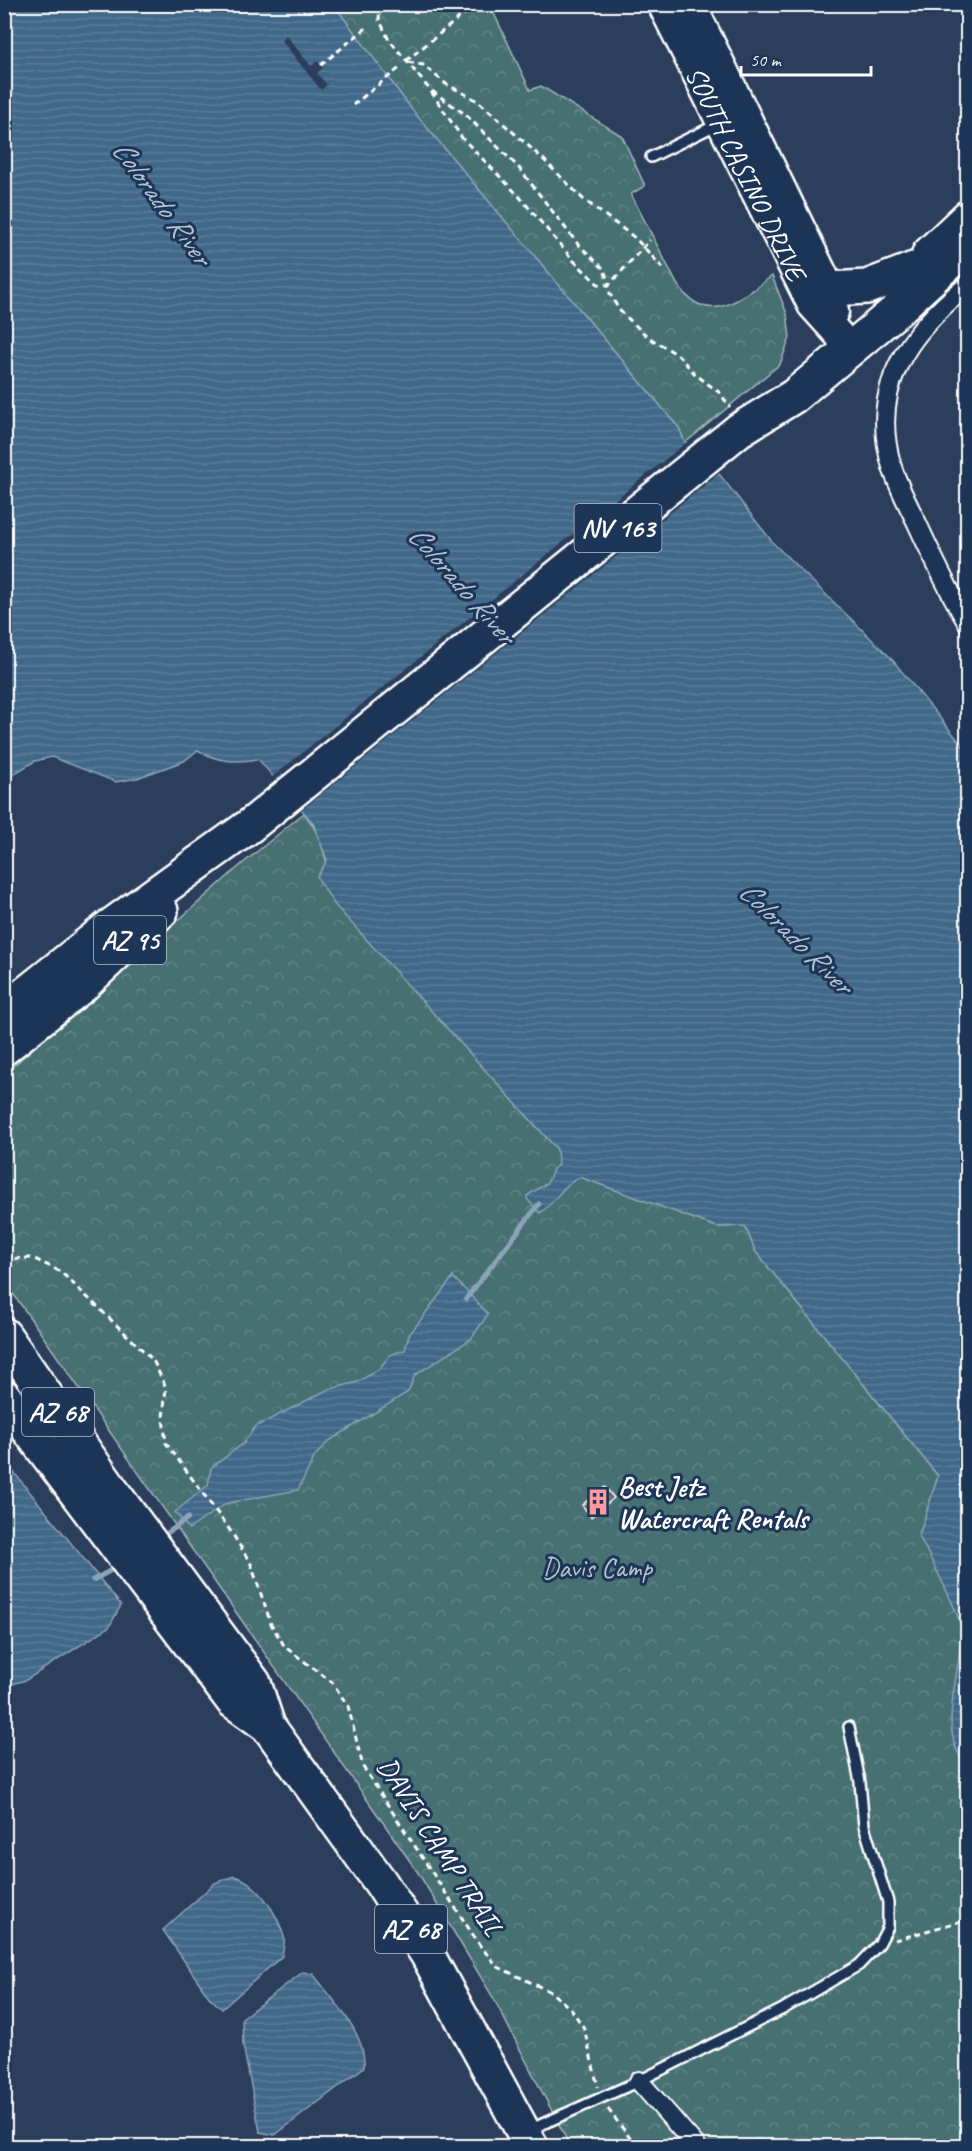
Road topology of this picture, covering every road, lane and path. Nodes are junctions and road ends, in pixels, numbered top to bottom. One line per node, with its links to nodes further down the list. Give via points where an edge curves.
1 (380, 4): 6 (path, via 379,19)
2 (476, 4): 6 (path)
3 (662, 4): 11 (main road, SOUTH CASINO DRIVE)
4 (691, 4): 21 (main road, SOUTH CASINO DRIVE)
5 (366, 28): 7 (path)
6 (406, 61): 9 (path); 16 (path, via 423,65 446,84 478,101 583,199)
7 (321, 65)
8 (402, 66): 10 (path)
9 (430, 90): 19 (path, via 465,114 511,159 577,243 604,269); 19 (path, via 462,138 518,195 563,249 598,284)
10 (353, 105)
11 (720, 123): 12 (lane); 22 (main road, SOUTH CASINO DRIVE, via 812,305)
12 (651, 157)
13 (968, 217): 18 (highway, NV 163)
14 (650, 240): 16 (path)
15 (968, 245): 22 (highway, NV 163)
16 (643, 248): 17 (path); 19 (path)
17 (663, 268)
18 (914, 269): 21 (highway, via 867,287); 22 (highway, NV 163)
19 (609, 285): 23 (path, via 619,310 720,393)
20 (968, 285): 24 (street, via 931,316 909,344 893,377 886,430 897,483)
21 (830, 289): 22 (main road, SOUTH CASINO DRIVE)
22 (844, 343): 23 (highway, NV 163, via 794,396)
23 (735, 419): 25 (highway, NV 163)
24 (968, 624)
25 (497, 626): 26 (highway, AZ 95)
26 (251, 825): 27 (highway, AZ 95, via 108,928); 28 (highway, AZ 95, via 82,986)
27 (4, 1011)
28 (4, 1048)
29 (4, 1259): 37 (path, DAVIS CAMP TRAIL, via 33,1258 61,1272 153,1360 166,1388 166,1443 251,1564 271,1624 285,1647 332,1682 343,1698 363,1767 482,1947 498,1967 551,1992 571,2009 584,2028)
30 (4, 1335): 32 (highway, AZ 68)
31 (4, 1397): 32 (highway, AZ 68)
32 (98, 1496): 38 (highway, AZ 68, via 164,1587 254,1683 268,1726 427,1954)
33 (849, 1727): 35 (lane, via 864,1826 888,1902 888,1927)
34 (968, 1919): 35 (path)
35 (879, 1944): 36 (lane, via 859,1965 783,2009)
36 (639, 2081): 37 (lane); 40 (street)
37 (601, 2098): 38 (lane); 39 (path, DAVIS CAMP TRAIL)
38 (527, 2139)
39 (636, 2146)
40 (696, 2146)

